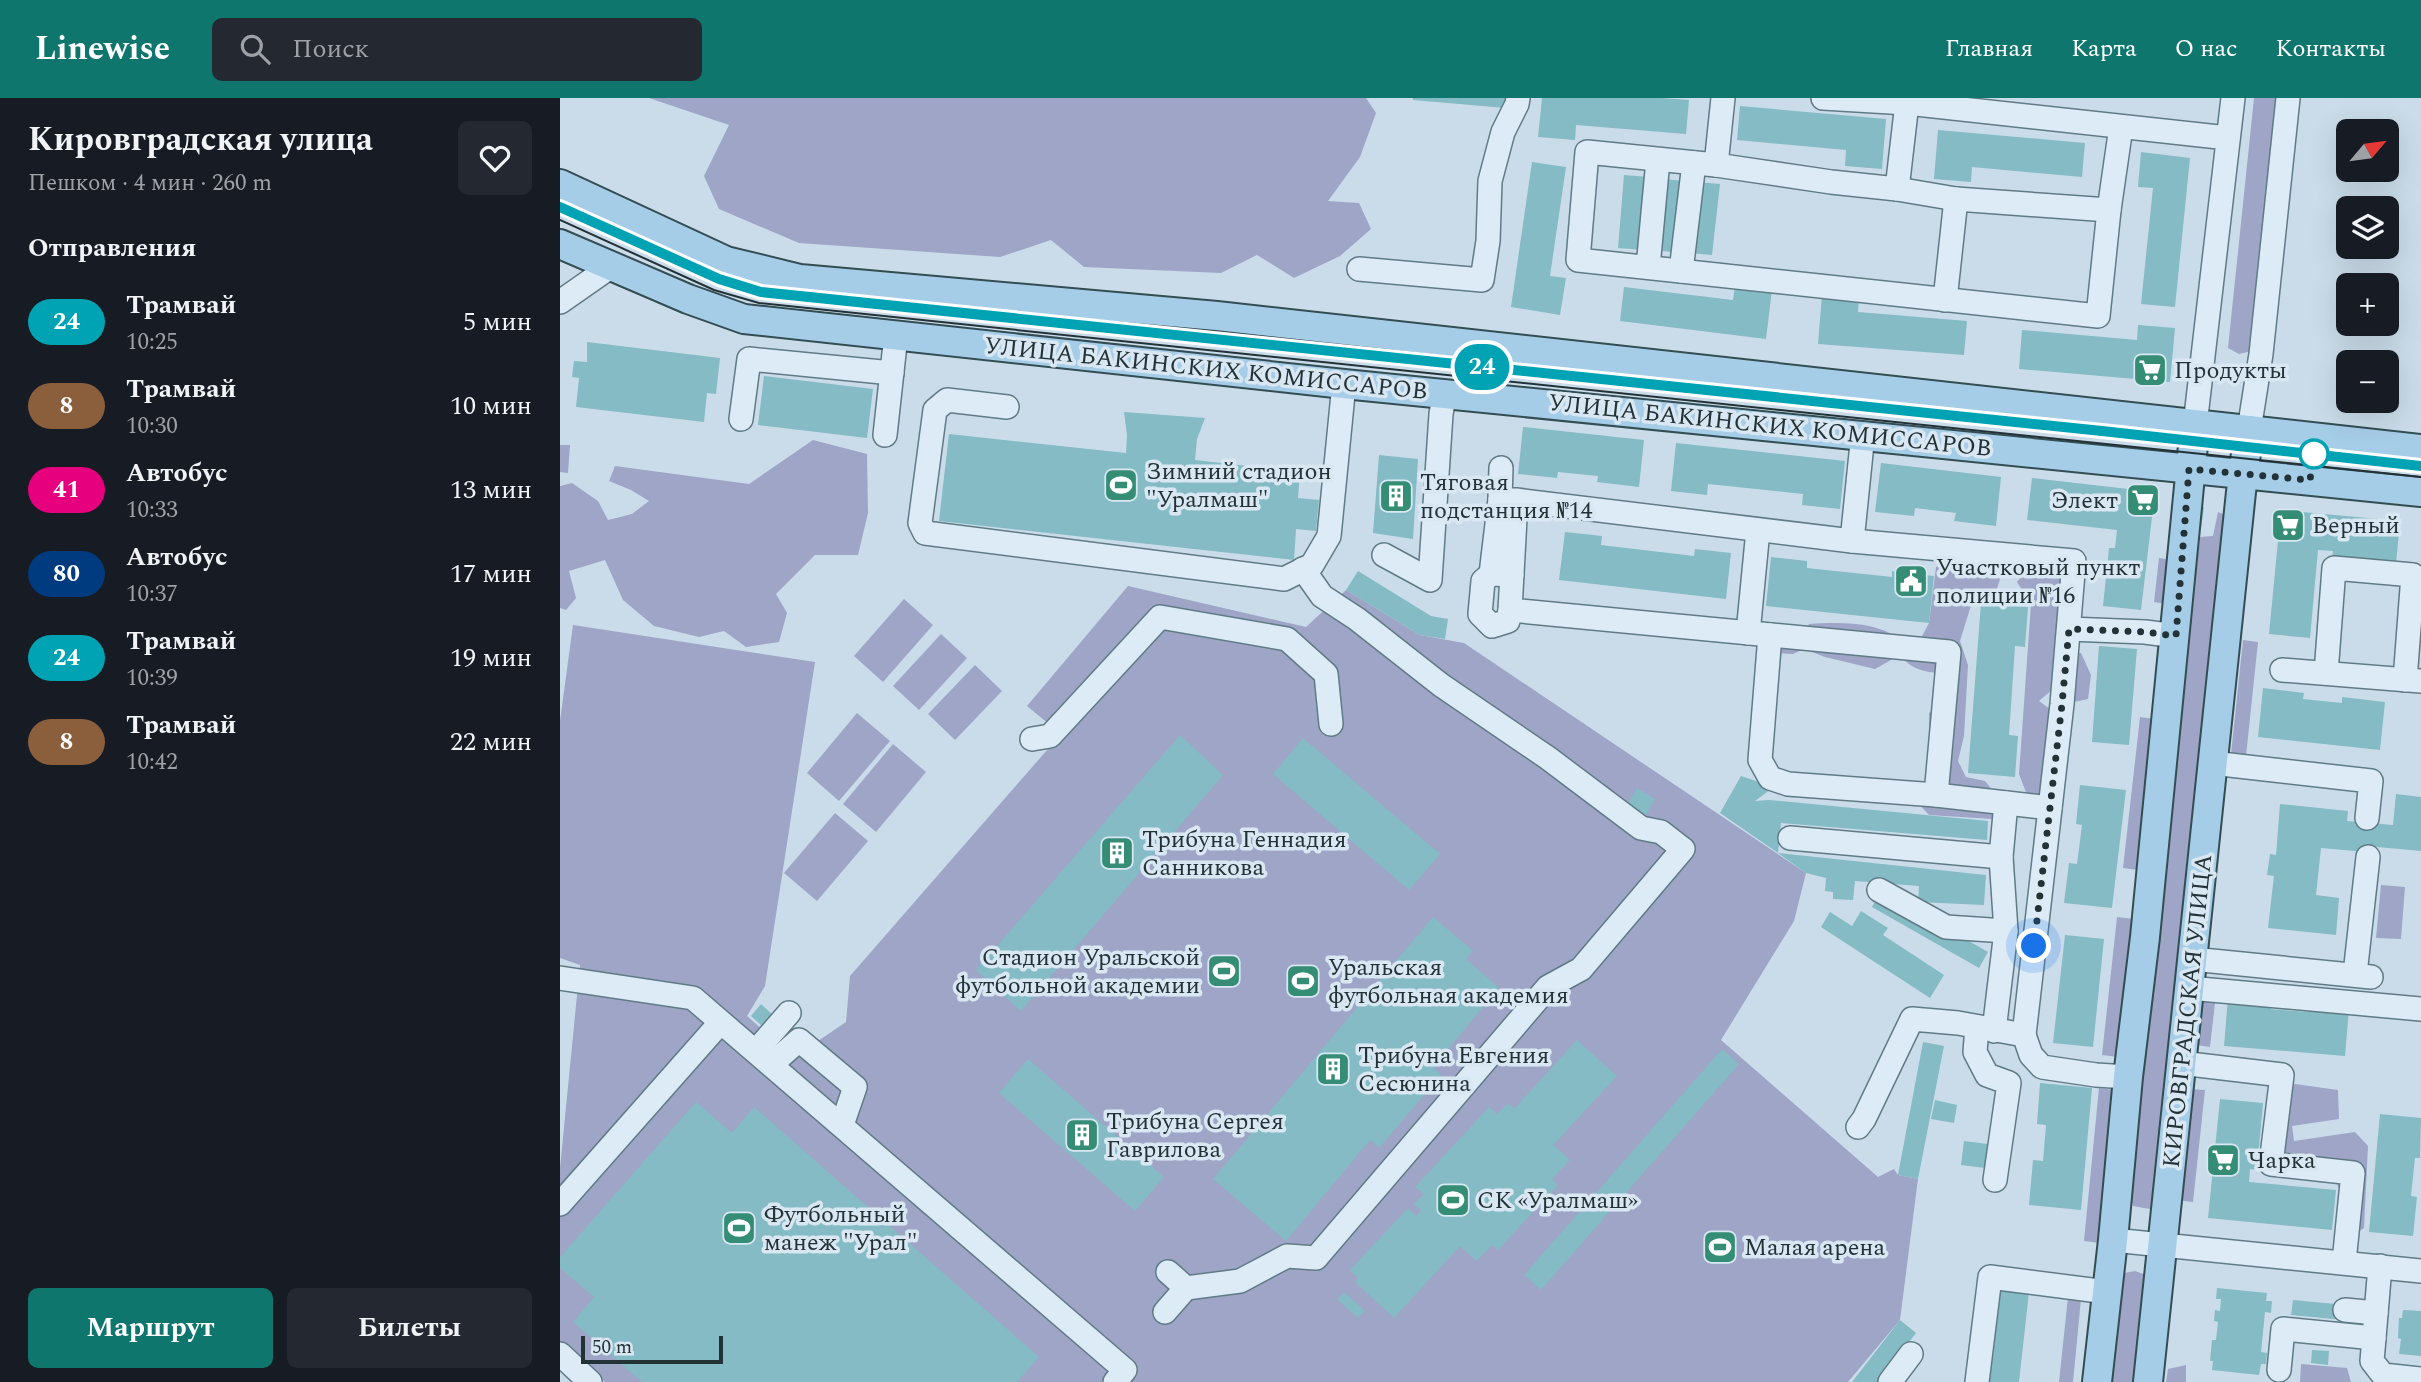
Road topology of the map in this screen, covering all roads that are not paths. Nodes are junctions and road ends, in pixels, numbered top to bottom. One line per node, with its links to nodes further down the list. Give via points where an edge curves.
1 (1518, 98): 18 (street, via 1490,181 1482,280)
2 (1723, 98): 10 (street)
3 (1823, 98): 6 (street)
4 (2233, 98): 8 (street, КИРОВГРАДСКАЯ УЛИЦА)
5 (2288, 98): 29 (street, КИРОВГРАДСКАЯ УЛИЦА)
6 (1907, 103): 7 (street); 12 (street)
7 (2120, 127): 8 (street); 14 (street)
8 (2228, 138): 28 (street, КИРОВГРАДСКАЯ УЛИЦА)
9 (1658, 160): 10 (street); 17 (street); 17 (street, via 1587,152 1578,260)
10 (1705, 164): 12 (street); 19 (street)
11 (560, 184): 28 (main road, УЛИЦА БАКИНСКИХ КОМИССАРОВ, via 726,261 800,279 1217,316)
12 (1897, 189): 13 (street)
13 (1956, 199): 14 (street); 20 (street)
14 (2109, 210): 20 (street, via 2098,316)
15 (560, 244): 16 (main road, УЛИЦА БАКИНСКИХ КОМИССАРОВ)
16 (612, 265): 21 (street); 22 (main road, УЛИЦА БАКИНСКИХ КОМИССАРОВ, via 744,319)
17 (1648, 267): 19 (street)
18 (1359, 270)
19 (1681, 271): 20 (street)
20 (1945, 300)
21 (560, 302)
22 (896, 335): 23 (street); 24 (main road, УЛИЦА БАКИНСКИХ КОМИССАРОВ)
23 (892, 373): 27 (street, via 748,359); 31 (street)
24 (1344, 384): 25 (main road, УЛИЦА БАКИНСКИХ КОМИССАРОВ); 41 (street, via 1329,536 1312,565)
25 (1445, 392): 30 (main road, УЛИЦА БАКИНСКИХ КОМИССАРОВ); 40 (street, via 1430,580)
26 (1007, 407): 41 (street, via 947,400 935,410 920,523 925,533 1284,579)
27 (741, 419)
28 (2195, 425): 29 (main road, УЛИЦА БАКИНСКИХ КОМИССАРОВ); 34 (main road, КИРОВГРАДСКАЯ УЛИЦА)
29 (2249, 430): 32 (main road, УЛИЦА БАКИНСКИХ КОМИССАРОВ); 35 (main road, КИРОВГРАДСКАЯ УЛИЦА)
30 (1863, 434): 34 (main road, УЛИЦА БАКИНСКИХ КОМИССАРОВ); 39 (street)
31 (885, 435)
32 (2421, 449)
33 (1501, 468): 37 (street)
34 (2189, 469): 35 (main road, УЛИЦА БАКИНСКИХ КОМИССАРОВ); 46 (main road, КИРОВГРАДСКАЯ УЛИЦА)
35 (2243, 475): 36 (main road, УЛИЦА БАКИНСКИХ КОМИССАРОВ); 52 (main road, КИРОВГРАДСКАЯ УЛИЦА)
36 (2421, 492)
37 (1508, 500): 38 (street, via 1579,497); 42 (street)
38 (1758, 530): 39 (street); 45 (street)
39 (1852, 541): 44 (street, via 2074,561)
40 (1384, 555)
41 (1303, 569): 83 (street, via 1322,596 1441,685 1642,828 1661,832 1683,849 1581,969 1548,987 1317,1258 1287,1256 1240,1281)
42 (1502, 574): 43 (street); 43 (street, via 1483,581 1479,614 1492,626 1508,621)
43 (1510, 610): 45 (street)
44 (2069, 629): 46 (street); 55 (street)
45 (1759, 634): 53 (street, via 1760,760 1770,778 1788,784); 53 (street, via 1949,652)
46 (2176, 636): 72 (main road, КИРОВГРАДСКАЯ УЛИЦА)
47 (2282, 670): 48 (street)
48 (2326, 673): 49 (street); 49 (street, via 2334,568 2413,575)
49 (2413, 680)
50 (1331, 724): 51 (street, via 1326,674 1287,639 1160,617 1050,736)
51 (1032, 738)
52 (2213, 763): 56 (street, via 2371,780); 62 (main road, КИРОВГРАДСКАЯ УЛИЦА)
53 (1936, 795): 54 (street)
54 (2006, 803): 55 (street); 58 (street)
55 (2050, 808): 69 (street)
56 (2367, 818)
57 (1790, 838): 58 (street)
58 (2001, 857): 61 (street)
59 (2368, 857): 62 (street, via 2363,975)
60 (1879, 890): 61 (street, via 1946,927)
61 (2006, 931): 68 (street)
62 (2192, 960): 64 (main road, КИРОВГРАДСКАЯ УЛИЦА)
63 (561, 985): 67 (street, via 693,998)
64 (2189, 988): 65 (street); 71 (main road, КИРОВГРАДСКАЯ УЛИЦА)
65 (2421, 1009)
66 (789, 1013): 70 (street)
67 (720, 1023): 70 (street); 76 (street)
68 (1986, 1029): 69 (street); 74 (street, via 1912,1019); 75 (street, via 1975,1052 1987,1075 2009,1083)
69 (2024, 1035): 72 (street, via 2031,1055 2042,1067)
70 (764, 1057): 73 (street); 73 (street, via 799,1041 855,1087)
71 (2181, 1063): 78 (main road, КИРОВГРАДСКАЯ УЛИЦА); 79 (street, via 2282,1075 2271,1164 2353,1173)
72 (2128, 1077): 77 (main road, КИРОВГРАДСКАЯ УЛИЦА)
73 (842, 1125): 94 (street, via 1125,1370)
74 (1858, 1127)
75 (1995, 1180)
76 (560, 1203)
77 (2113, 1240): 78 (street); 84 (main road, КИРОВГРАДСКАЯ УЛИЦА)
78 (2162, 1245): 79 (street); 98 (main road, КИРОВГРАДСКАЯ УЛИЦА)
79 (2344, 1262): 80 (street)
80 (2380, 1266): 81 (street); 87 (street)
81 (2421, 1271)
82 (1168, 1272): 83 (street)
83 (1186, 1287): 86 (street)
84 (2107, 1292): 96 (street, via 1990,1277); 97 (main road, КИРОВГРАДСКАЯ УЛИЦА)
85 (2345, 1310): 87 (street)
86 (1165, 1312)
87 (2376, 1313): 88 (street)
88 (2374, 1338): 91 (street, via 2283,1329); 92 (street, via 2372,1362 2383,1375)
89 (560, 1354): 93 (street)
90 (1911, 1354): 95 (street)
91 (2279, 1370)
92 (2421, 1378)
93 (590, 1382)
94 (1115, 1382)
95 (1890, 1382)
96 (1977, 1382)
97 (2097, 1382)
98 (2148, 1382)

